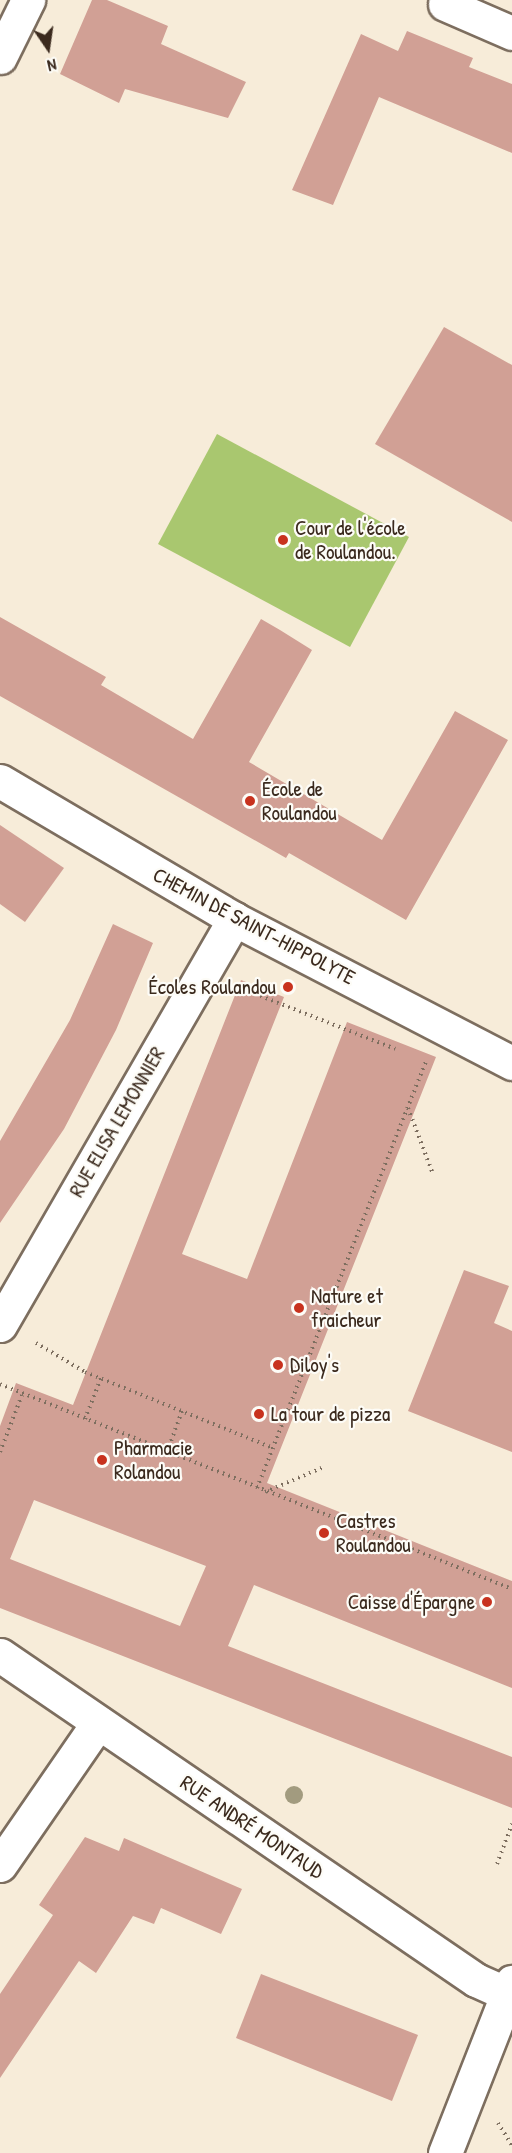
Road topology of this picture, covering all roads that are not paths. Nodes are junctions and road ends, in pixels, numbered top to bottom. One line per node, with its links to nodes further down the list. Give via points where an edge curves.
1 (28, 0): 4 (street)
2 (445, 4): 3 (street)
3 (512, 33)
4 (0, 57)
5 (0, 781): 6 (street, CHEMIN DE SAINT-HIPPOLYTE)
6 (234, 919): 7 (street, CHEMIN DE SAINT-HIPPOLYTE); 8 (street, RUE ELISA LEMONNIER)
7 (512, 1063)
8 (1, 1324)
9 (0, 1655): 10 (street, RUE ANDRÉ MONTAUD)
10 (98, 1723): 11 (street); 12 (street, RUE ANDRÉ MONTAUD, via 476,1980)
11 (0, 1865)
12 (510, 1988): 13 (street)
13 (445, 2153)

